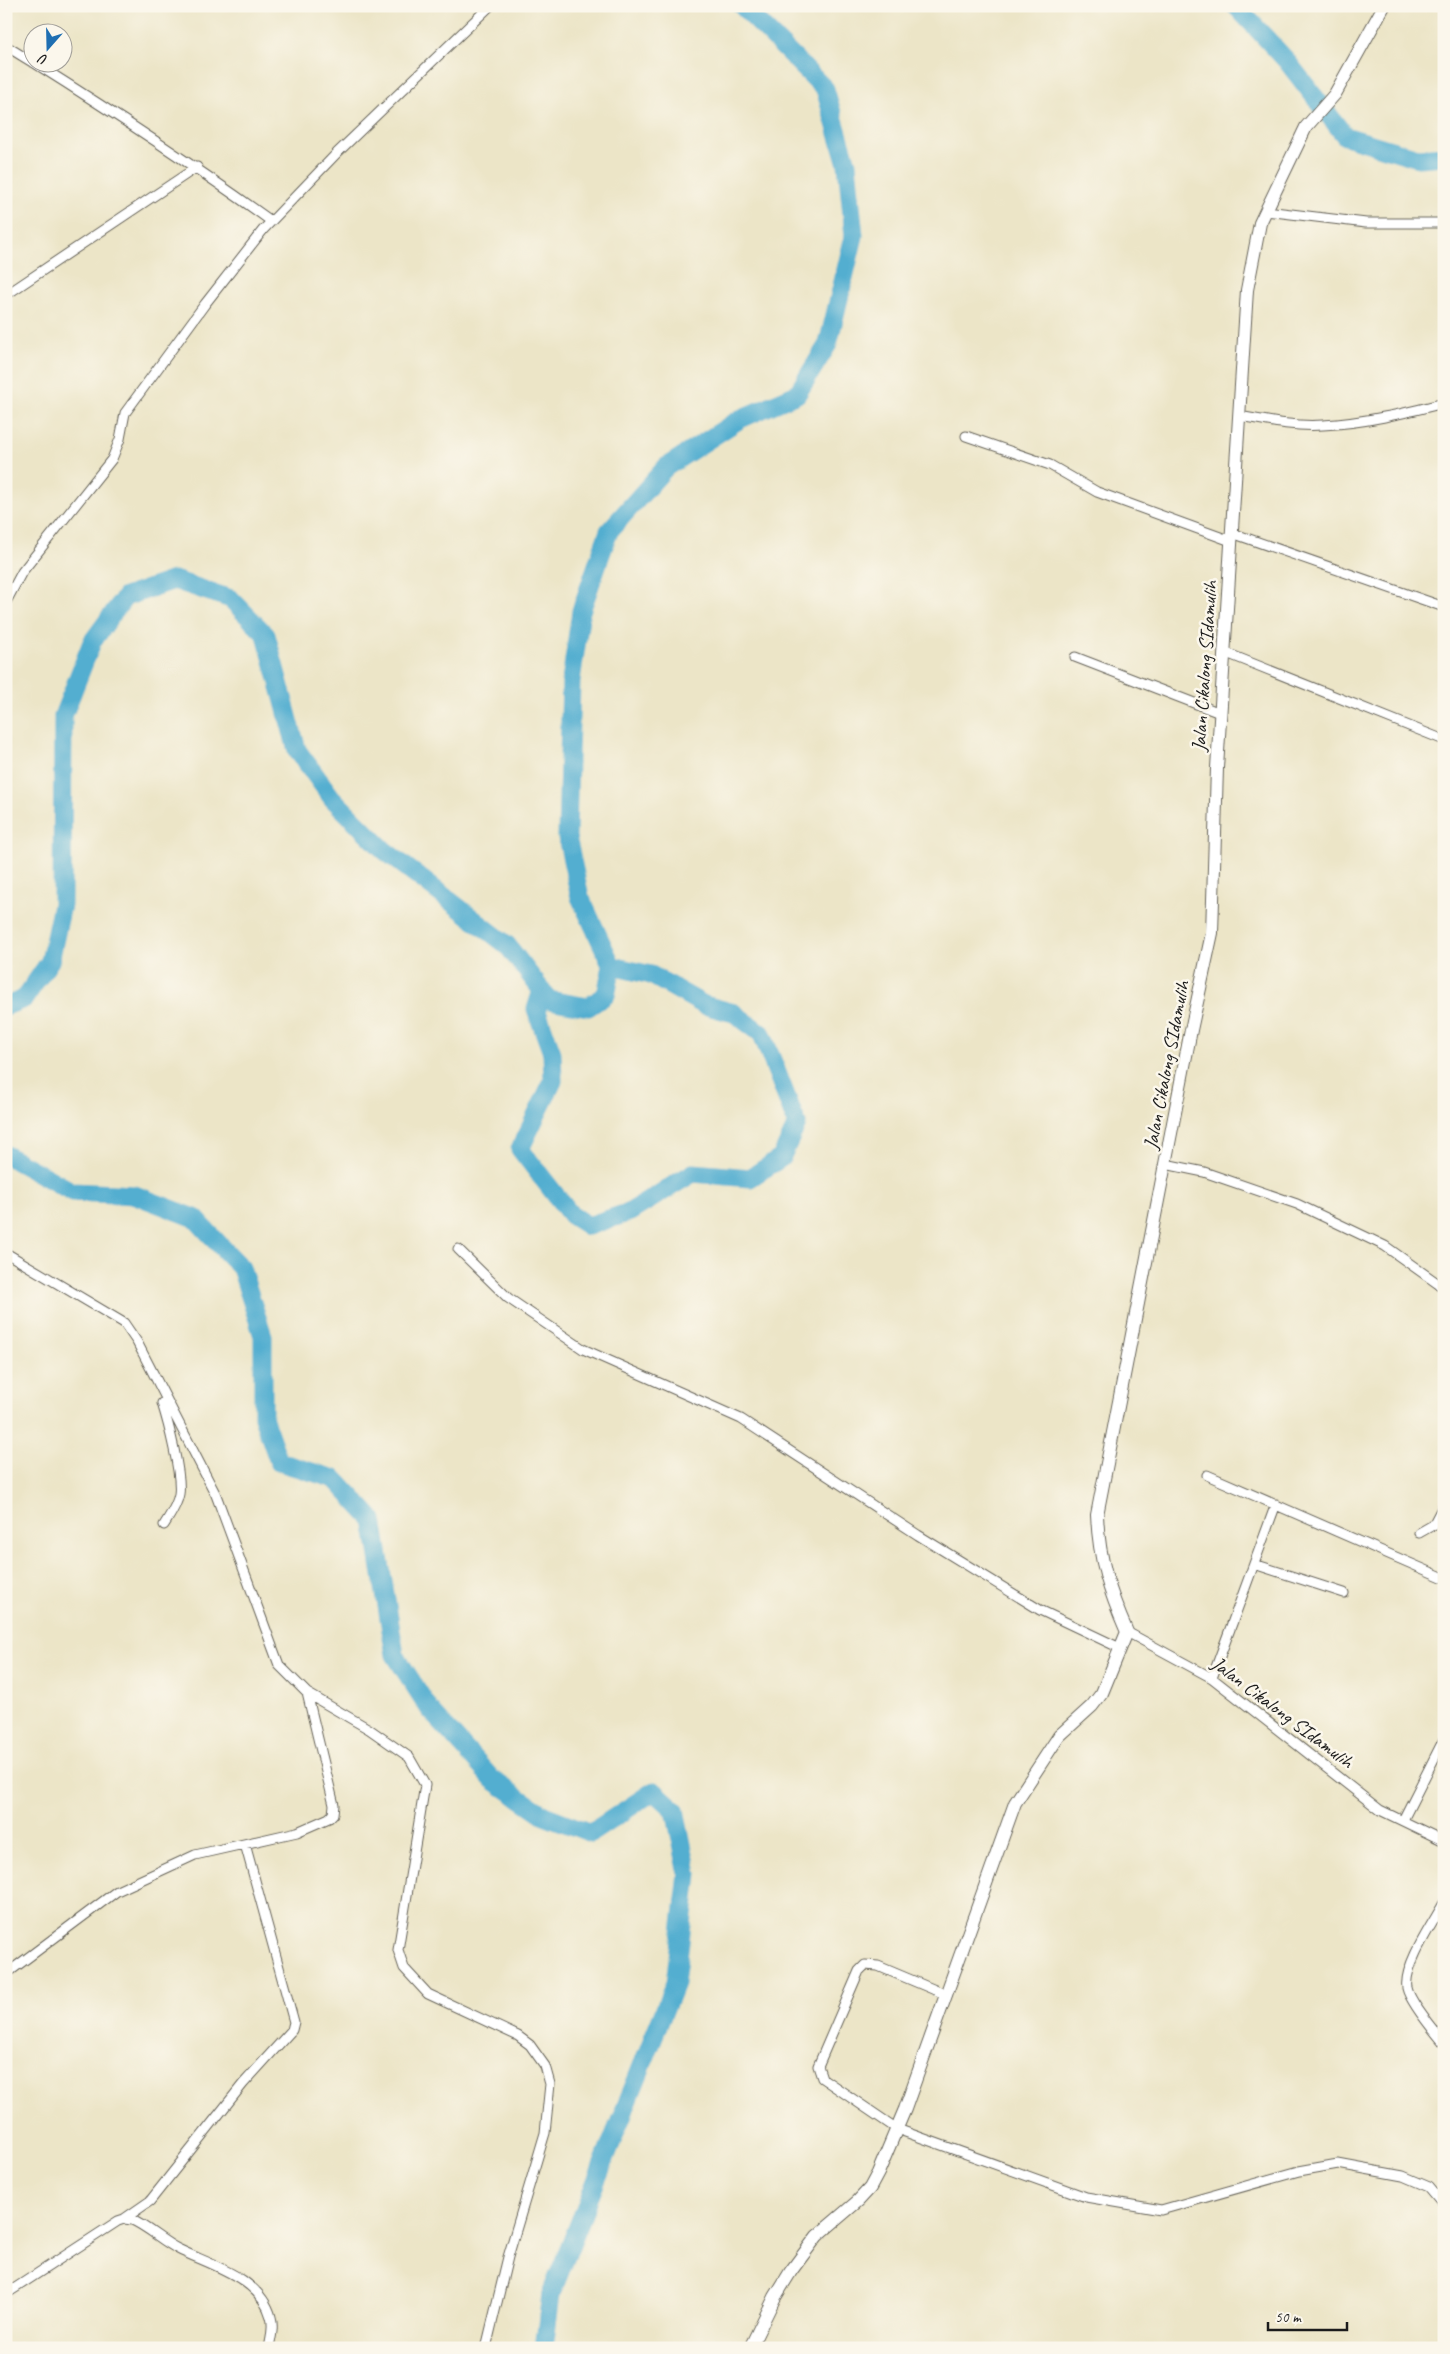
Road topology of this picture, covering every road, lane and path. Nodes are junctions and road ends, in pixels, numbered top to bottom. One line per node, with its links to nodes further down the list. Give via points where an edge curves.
1 (490, 6): 8 (street)
2 (1384, 6): 7 (street, Jalan Cikalong SIdamulih, via 1335,94 1306,127)
3 (6, 46): 4 (street)
4 (22, 55)
5 (49, 72): 6 (street)
6 (197, 167): 8 (street); 10 (street)
7 (1266, 211): 9 (street, via 1366,223); 12 (street, Jalan Cikalong SIdamulih, via 1260,223 1247,290)
8 (271, 221): 15 (street, via 125,413 112,459 28,564)
9 (1444, 223)
10 (6, 295)
11 (1444, 403): 12 (street, via 1367,420 1323,425 1285,424)
12 (1239, 416): 14 (street, Jalan Cikalong SIdamulih)
13 (966, 436): 14 (street, via 1050,465 1097,492)
14 (1231, 537): 16 (street); 17 (street, Jalan Cikalong SIdamulih)
15 (6, 602)
16 (1444, 608)
17 (1224, 652): 19 (street, Jalan Cikalong SIdamulih); 20 (street)
18 (1075, 657): 19 (street)
19 (1220, 713): 21 (street, Jalan Cikalong SIdamulih, via 1212,933)
20 (1444, 740)
21 (1165, 1164): 24 (street, via 1204,1172 1297,1204 1385,1246); 34 (street, Jalan Cikalong SIdamulih, via 1097,1515 1098,1546 1109,1587)
22 (458, 1250): 35 (street, via 508,1298 583,1349 740,1419 1040,1610)
23 (6, 1253): 25 (street, via 124,1323)
24 (1444, 1288)
25 (151, 1372): 29 (street, via 169,1425 180,1493 175,1509); 37 (street, via 216,1495 279,1665)
26 (1207, 1475): 27 (street)
27 (1276, 1504): 31 (street); 32 (street)
28 (1444, 1504): 30 (street, via 1433,1525)
29 (164, 1525)
30 (1420, 1533)
31 (1254, 1564): 33 (street); 36 (street)
32 (1444, 1578)
33 (1344, 1593)
34 (1127, 1632): 35 (street); 36 (street, Jalan Cikalong SIdamulih)
35 (1120, 1648): 44 (street, via 1102,1693 1059,1736 1015,1803)
36 (1212, 1678): 39 (street, Jalan Cikalong SIdamulih, via 1380,1810)
37 (307, 1693): 41 (street, via 334,1806 332,1814 297,1832); 51 (street, via 409,1758 425,1785 398,1950 404,1968 428,1994 518,2036 530,2045 544,2066 550,2084 545,2133 508,2257)
38 (1444, 1739): 39 (street)
39 (1403, 1820): 40 (street, Jalan Cikalong SIdamulih)
40 (1444, 1840)
41 (245, 1844): 43 (street, via 195,1855 117,1891); 48 (street, via 294,2022 292,2030 243,2084 150,2201)
42 (1444, 1903): 45 (street, via 1407,1978 1407,1990)
43 (6, 1974)
44 (947, 1996): 46 (street); 46 (street, via 878,1966 865,1964 859,1971 818,2066 822,2078)
45 (1444, 2043)
46 (897, 2129): 47 (street, via 1086,2197 1161,2210 1299,2171 1338,2164 1403,2176 1429,2187); 52 (street, via 870,2188 817,2236 775,2297)
47 (1444, 2204)
48 (124, 2219): 49 (street); 50 (street, via 138,2223 178,2249 227,2270 252,2289 271,2318)
49 (6, 2294)
50 (269, 2348)
51 (486, 2348)
52 (750, 2348)

